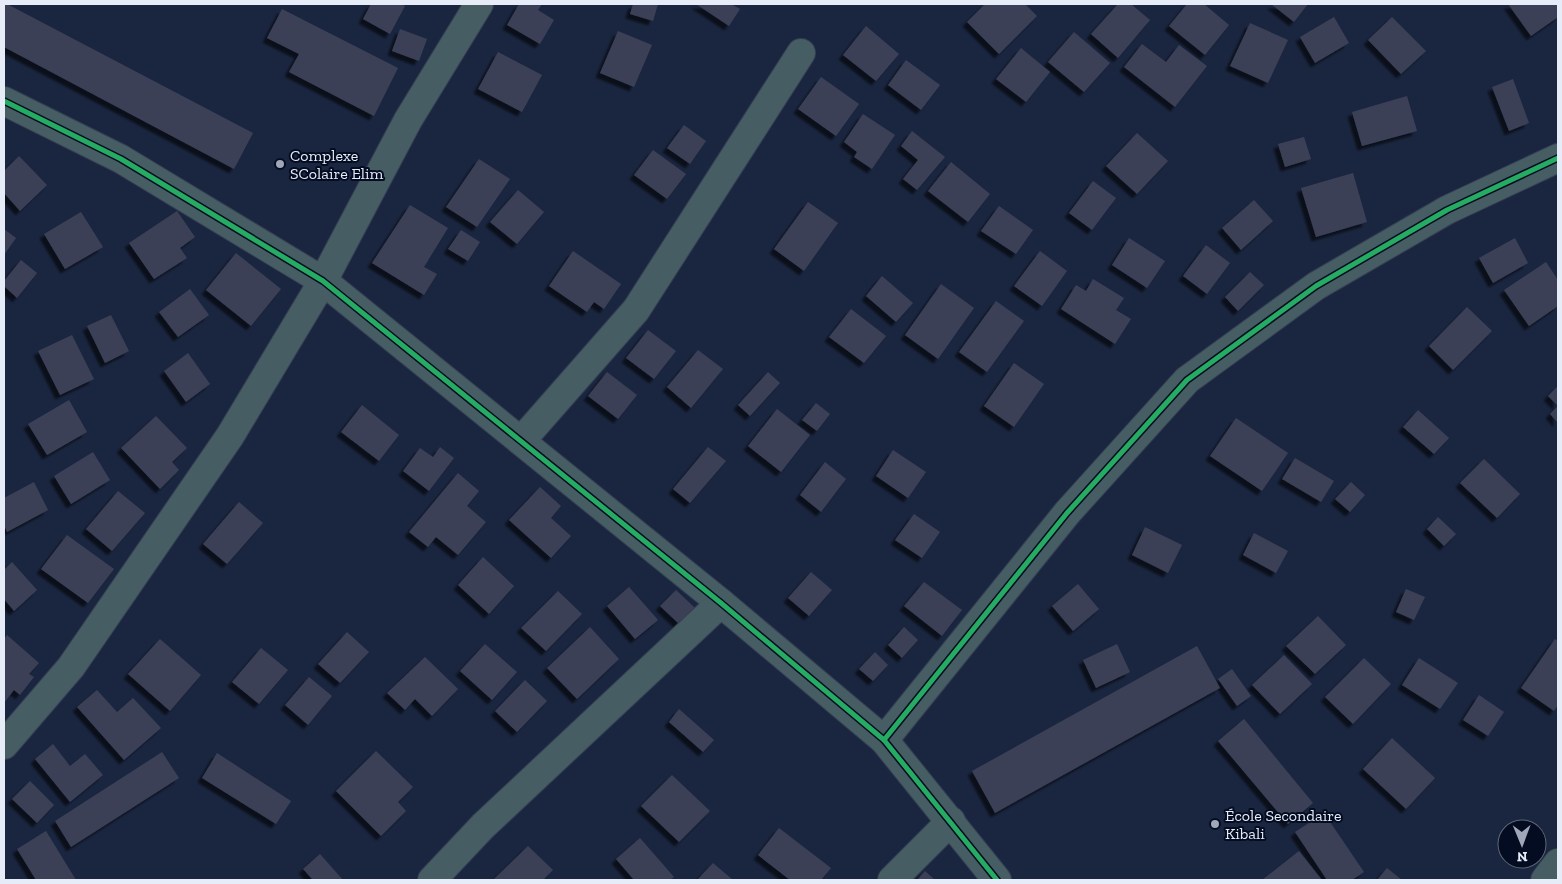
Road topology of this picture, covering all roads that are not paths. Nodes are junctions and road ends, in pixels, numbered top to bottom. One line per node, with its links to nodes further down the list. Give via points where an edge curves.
1 (479, 4): 5 (street, via 408,120)
2 (801, 54): 6 (street, via 636,310)
3 (4, 101): 5 (street, via 121,159)
4 (1558, 158): 8 (street, via 1447,210 1316,286 1187,380 1068,513)
5 (323, 281): 6 (street); 9 (street, via 230,436 71,667)
6 (521, 441): 7 (street)
7 (721, 603): 8 (street); 12 (street, via 482,826)
8 (884, 740): 10 (street)
9 (4, 745)
10 (950, 821): 13 (street); 14 (street)
11 (1558, 863): 15 (street)
12 (432, 880)
13 (892, 880)
14 (997, 880)
15 (1545, 880)

